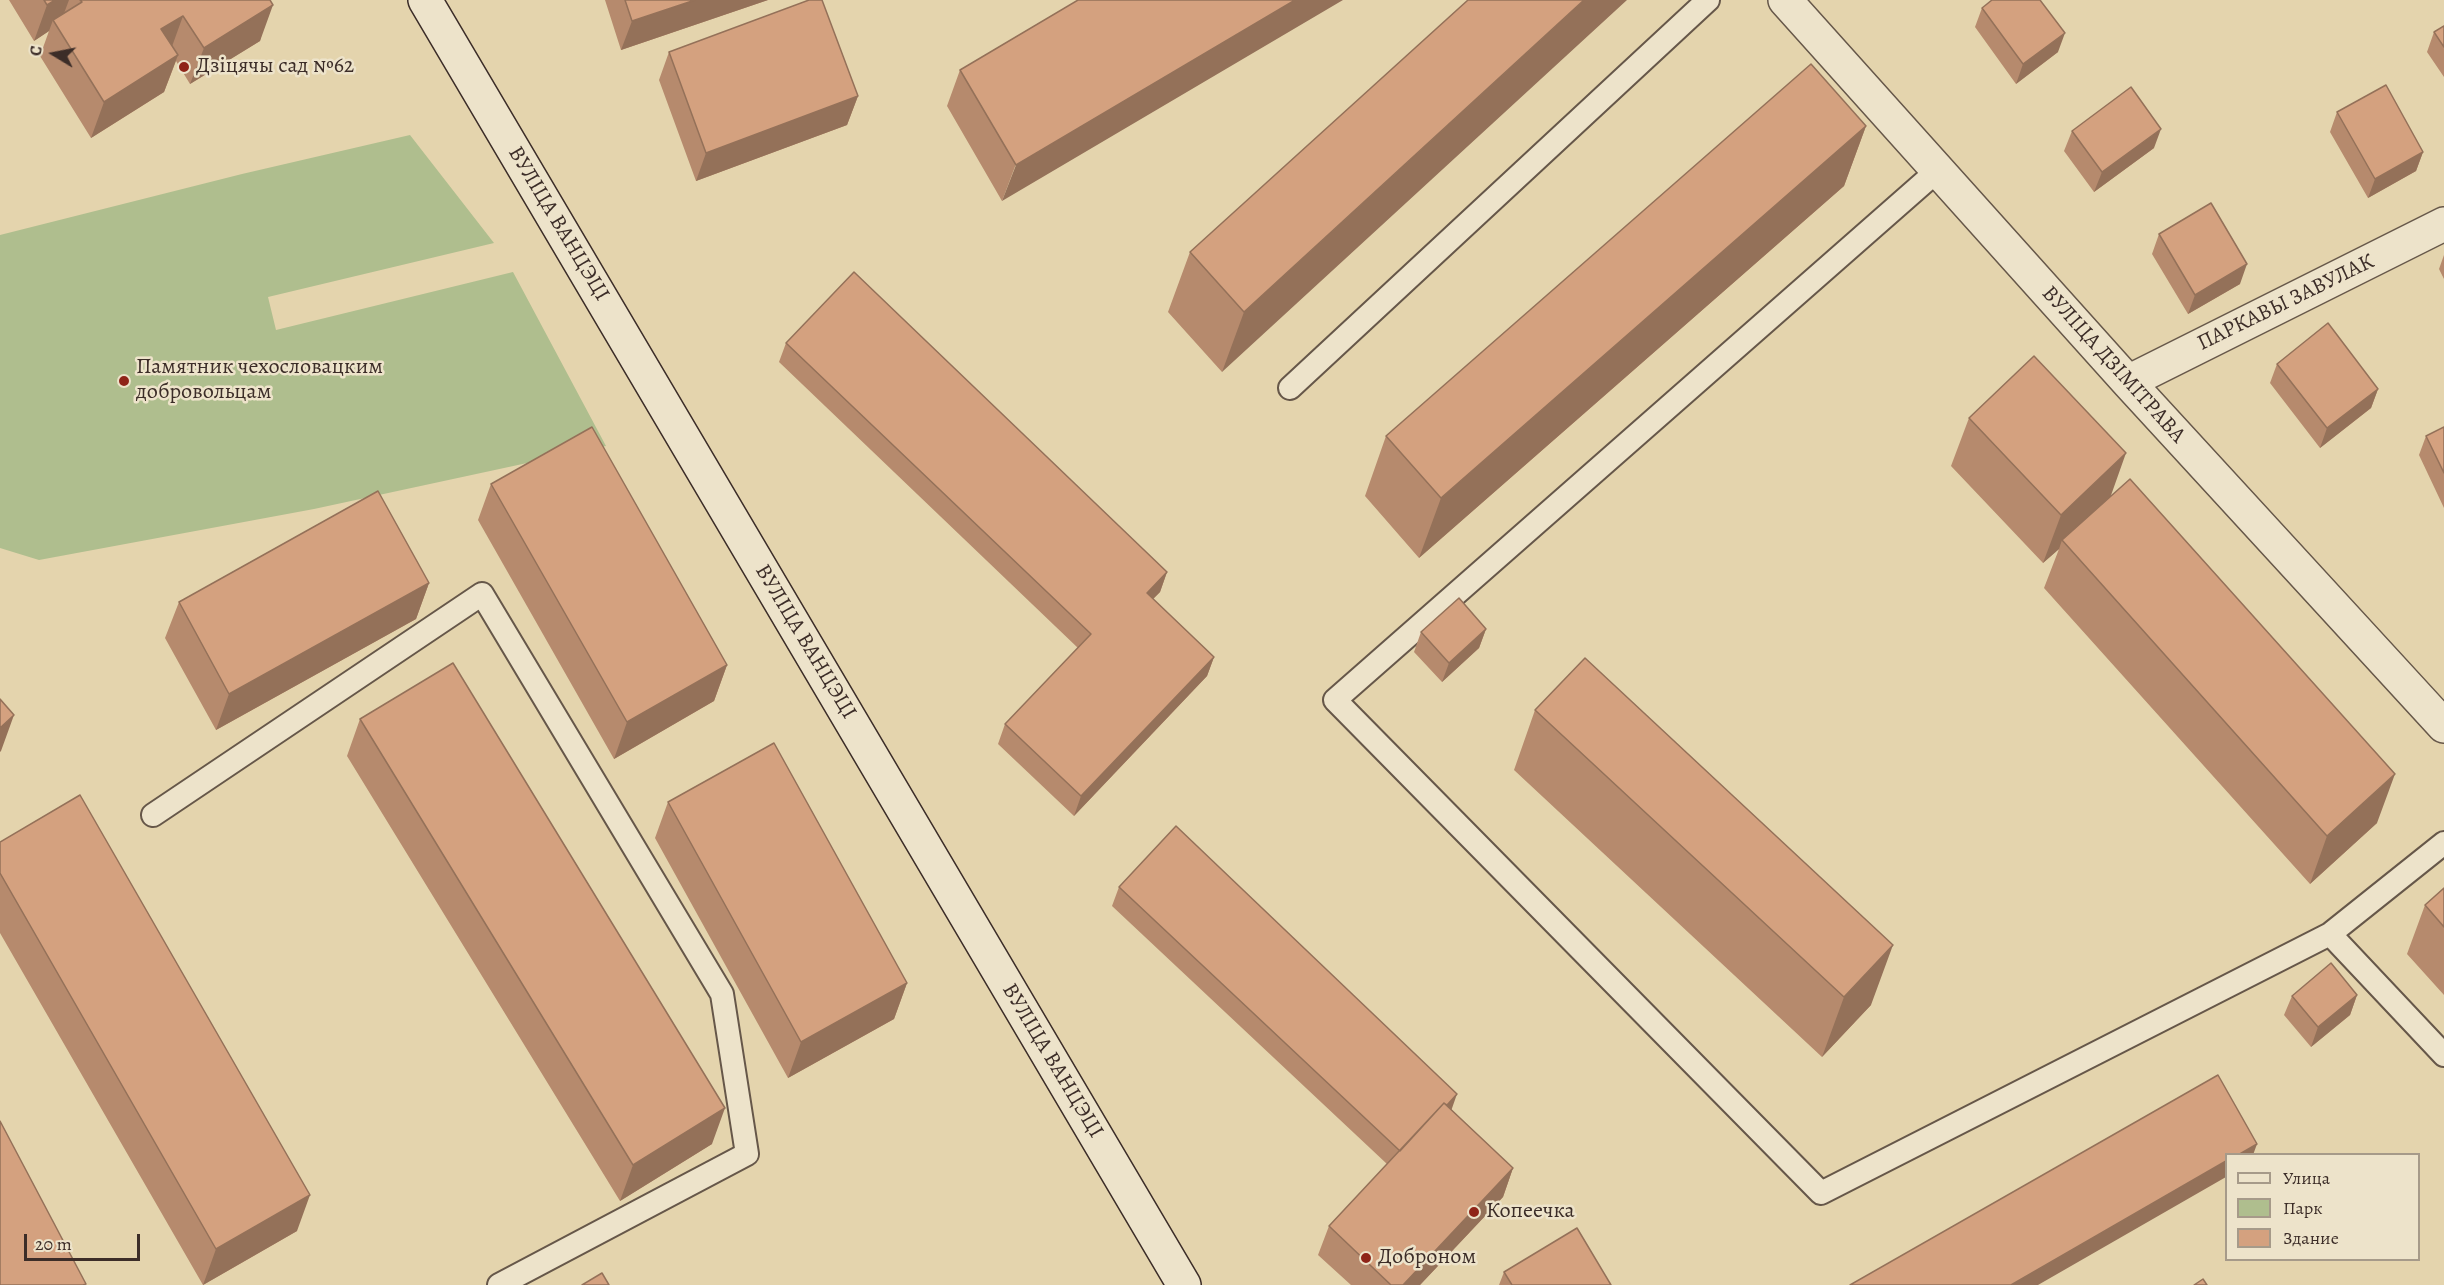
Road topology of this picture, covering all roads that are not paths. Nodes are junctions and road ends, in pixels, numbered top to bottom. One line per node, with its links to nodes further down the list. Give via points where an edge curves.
1 (425, 0): 14 (main road, ВУЛІЦА ВАНЦЭЦІ)
2 (1708, 0): 7 (lane)
3 (1785, 0): 4 (main road, ВУЛІЦА ДЗІМІТРАВА)
4 (1937, 171): 6 (main road, ВУЛІЦА ДЗІМІТРАВА); 11 (lane, via 1335,700 1821,1194)
5 (2444, 224): 6 (main road, ПАРКАВЫ ЗАВУЛАК)
6 (2128, 382): 8 (main road, ВУЛІЦА ДЗІМІТРАВА)
7 (1290, 388)
8 (2444, 726)
9 (153, 815): 13 (lane, via 482,594 722,994 747,1154)
10 (2444, 843): 11 (lane)
11 (2330, 934): 12 (lane)
12 (2444, 1055)
13 (498, 1285)
14 (1184, 1285)

